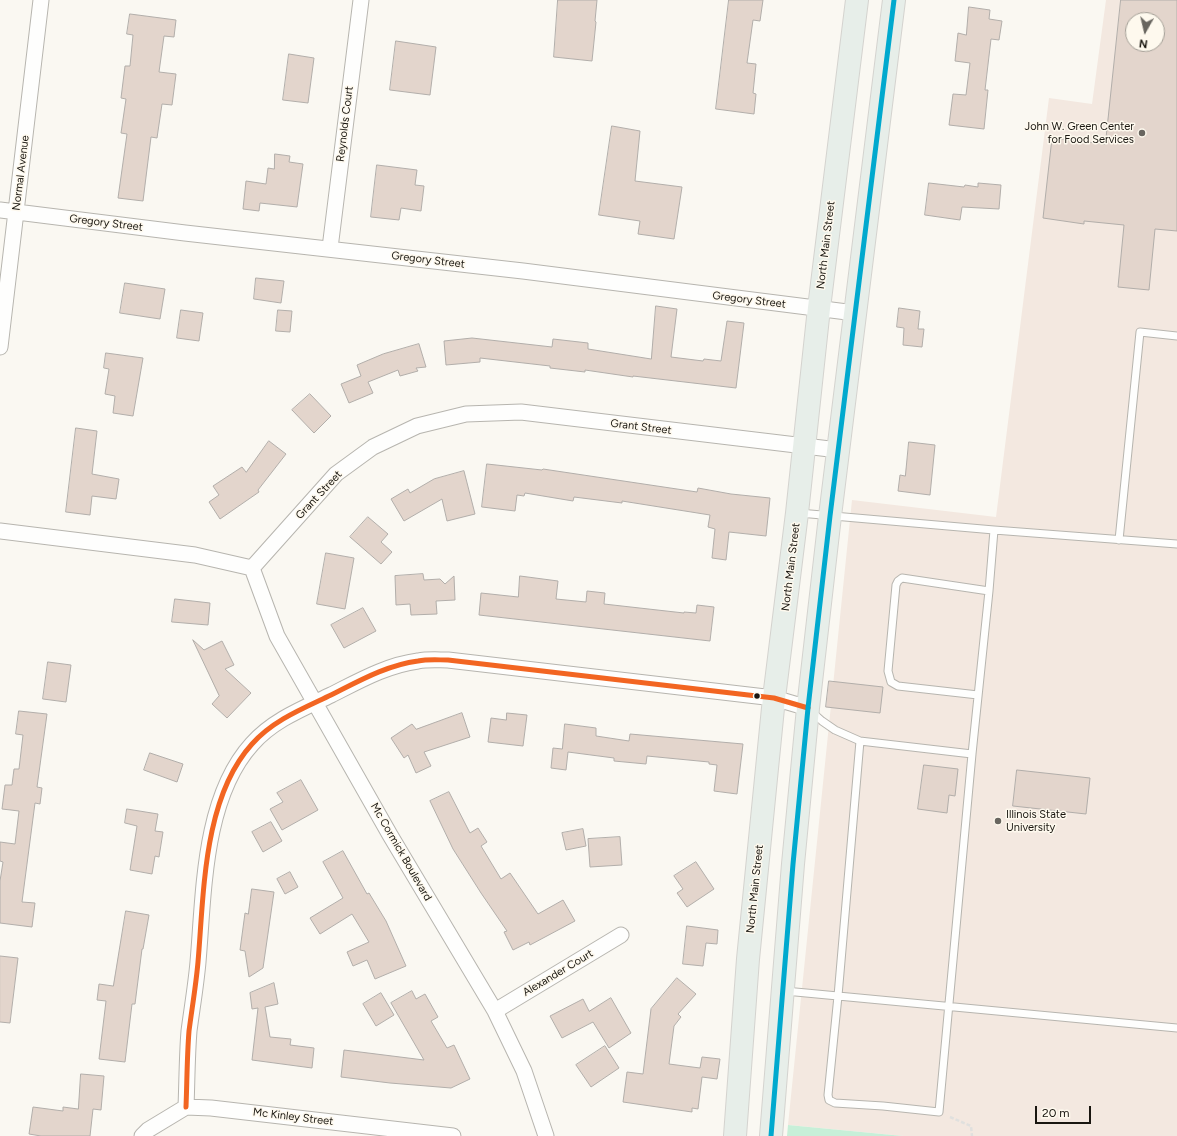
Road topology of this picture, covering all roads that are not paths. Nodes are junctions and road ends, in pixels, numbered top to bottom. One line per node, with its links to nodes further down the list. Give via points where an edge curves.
1 (42, 0): 6 (street, Normal Avenue)
2 (361, 0): 7 (street, Reynolds Court)
3 (857, 0): 8 (main road, North Main Street)
4 (894, 0): 9 (main road)
5 (0, 210): 6 (street, Gregory Street)
6 (16, 212): 7 (street, Gregory Street); 11 (street, Normal Avenue)
7 (330, 248): 8 (street, Gregory Street)
8 (819, 308): 9 (street, Gregory Street); 12 (main road, North Main Street)
9 (855, 313): 13 (main road)
10 (1177, 336): 18 (lane, via 1140,332)
11 (0, 347)
12 (804, 446): 13 (street, Grant Street); 14 (main road, North Main Street); 20 (street, Grant Street, via 521,412 466,414 417,426 373,447 336,474)
13 (838, 450): 15 (main road)
14 (797, 513): 15 (lane); 23 (main road, North Main Street)
15 (830, 516): 16 (lane); 25 (main road)
16 (994, 530): 18 (lane); 21 (lane)
17 (0, 531): 20 (street, via 195,555)
18 (1119, 540): 19 (lane)
19 (1177, 544)
20 (252, 568): 24 (street, Mc Cormick Boulevard, via 277,636)
21 (989, 591): 22 (lane); 22 (lane, via 902,578 896,585 888,671 891,682 898,686)
22 (978, 695): 27 (lane)
23 (774, 698): 24 (street, via 448,660 418,660 378,671); 25 (street); 38 (main road, North Main Street, via 748,959)
24 (316, 702): 32 (street, Mc Cormick Boulevard, via 390,835); 34 (street, via 280,720 252,743 234,768 223,795 211,833 205,867 198,965 189,1033)
25 (808, 708): 26 (lane, via 835,730); 29 (main road)
26 (860, 741): 27 (lane); 30 (lane)
27 (972, 754): 31 (lane)
28 (621, 935): 32 (street, Alexander Court)
29 (783, 990): 30 (lane); 39 (main road)
30 (838, 996): 31 (lane); 31 (lane, via 828,1095 829,1100 835,1103 939,1112)
31 (949, 1006): 33 (lane)
32 (494, 1011): 37 (street, Mc Cormick Boulevard, via 524,1071)
33 (1177, 1028)
34 (186, 1107): 35 (street); 36 (street, Mc Kinley Street)
35 (142, 1136)
36 (453, 1136)
37 (546, 1136)
38 (735, 1136)
39 (771, 1136)

